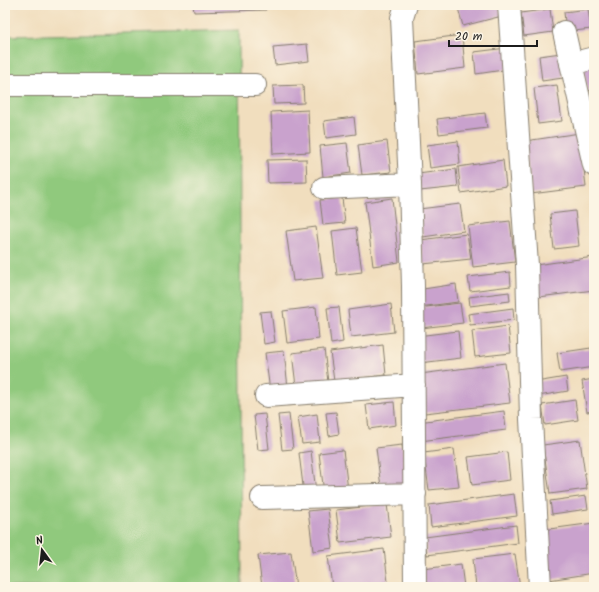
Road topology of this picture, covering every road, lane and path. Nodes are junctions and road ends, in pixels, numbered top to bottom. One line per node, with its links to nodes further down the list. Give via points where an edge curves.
1 (406, 5): 9 (street, via 402,18)
2 (509, 5): 16 (street, via 527,265 531,419)
3 (564, 32): 5 (street)
4 (594, 58): 5 (street)
5 (571, 64): 8 (street)
6 (255, 84): 7 (street)
7 (5, 85)
8 (593, 153)
9 (410, 184): 10 (street); 11 (street)
10 (324, 188)
11 (414, 385): 12 (street); 13 (street)
12 (266, 396)
13 (415, 494): 14 (street); 15 (street)
14 (262, 498)
15 (415, 587)
16 (540, 587)

